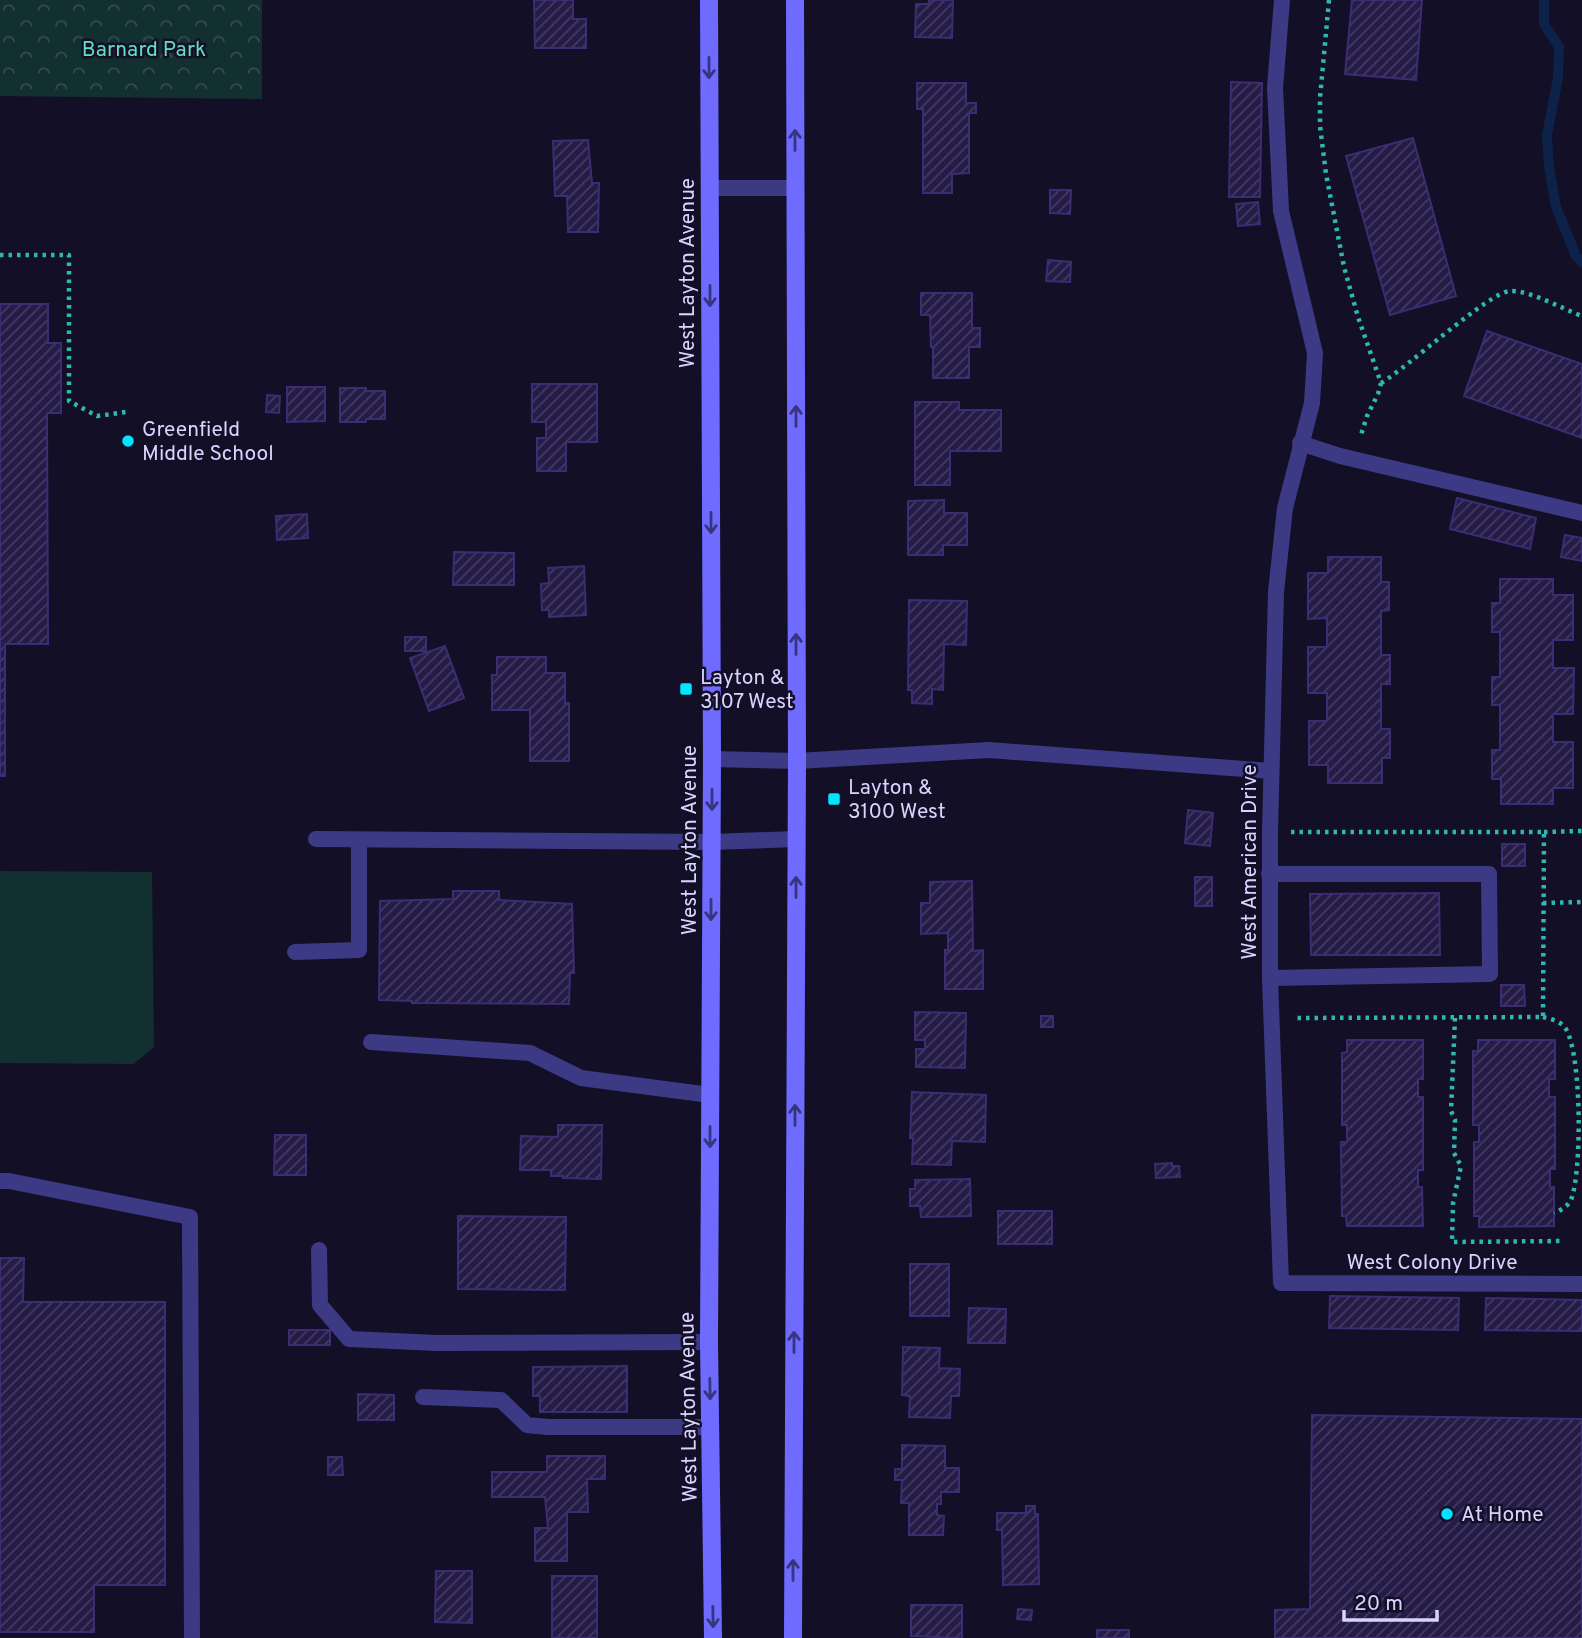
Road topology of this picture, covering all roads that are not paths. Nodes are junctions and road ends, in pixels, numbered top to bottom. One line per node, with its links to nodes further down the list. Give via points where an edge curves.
1 (709, 0): 4 (main road, West Layton Avenue, one-way to 4)
2 (795, 0): 5 (main road, one-way to 2)
3 (1282, 0): 6 (lane, West American Drive, via 1275,88 1281,211 1315,353 1312,403)
4 (710, 188): 5 (lane); 8 (main road, West Layton Avenue, one-way to 8)
5 (795, 188): 9 (main road, one-way to 5)
6 (1300, 443): 7 (lane); 10 (lane, West American Drive, via 1285,508 1276,592)
7 (1582, 513)
8 (712, 759): 9 (lane); 14 (main road, West Layton Avenue, one-way to 14)
9 (797, 761): 10 (lane, via 989,750); 12 (main road)
10 (1270, 771): 15 (lane, West American Drive)
11 (316, 839): 13 (lane)
12 (796, 839): 14 (lane); 29 (main road, one-way to 12)
13 (359, 840): 14 (lane); 16 (lane, via 359,950)
14 (711, 842): 19 (main road, West Layton Avenue, one-way to 19)
15 (1269, 874): 17 (lane, West American Drive); 17 (lane, via 1489,874 1490,974)
16 (295, 952)
17 (1269, 978): 22 (lane, West American Drive)
18 (371, 1042): 19 (lane, via 530,1053 581,1078)
19 (710, 1095): 24 (main road, West Layton Avenue, one-way to 24)
20 (0, 1181): 27 (lane, via 190,1217)
21 (318, 1250): 24 (lane, via 320,1305 349,1339)
22 (1281, 1283): 23 (lane, West Colony Drive)
23 (1582, 1284)
24 (709, 1342): 26 (main road, West Layton Avenue, one-way to 26)
25 (423, 1396): 26 (lane, via 501,1399 527,1425)
26 (710, 1427): 28 (main road, West Layton Avenue, one-way to 28)
27 (192, 1638)
28 (713, 1638)
29 (793, 1638)

